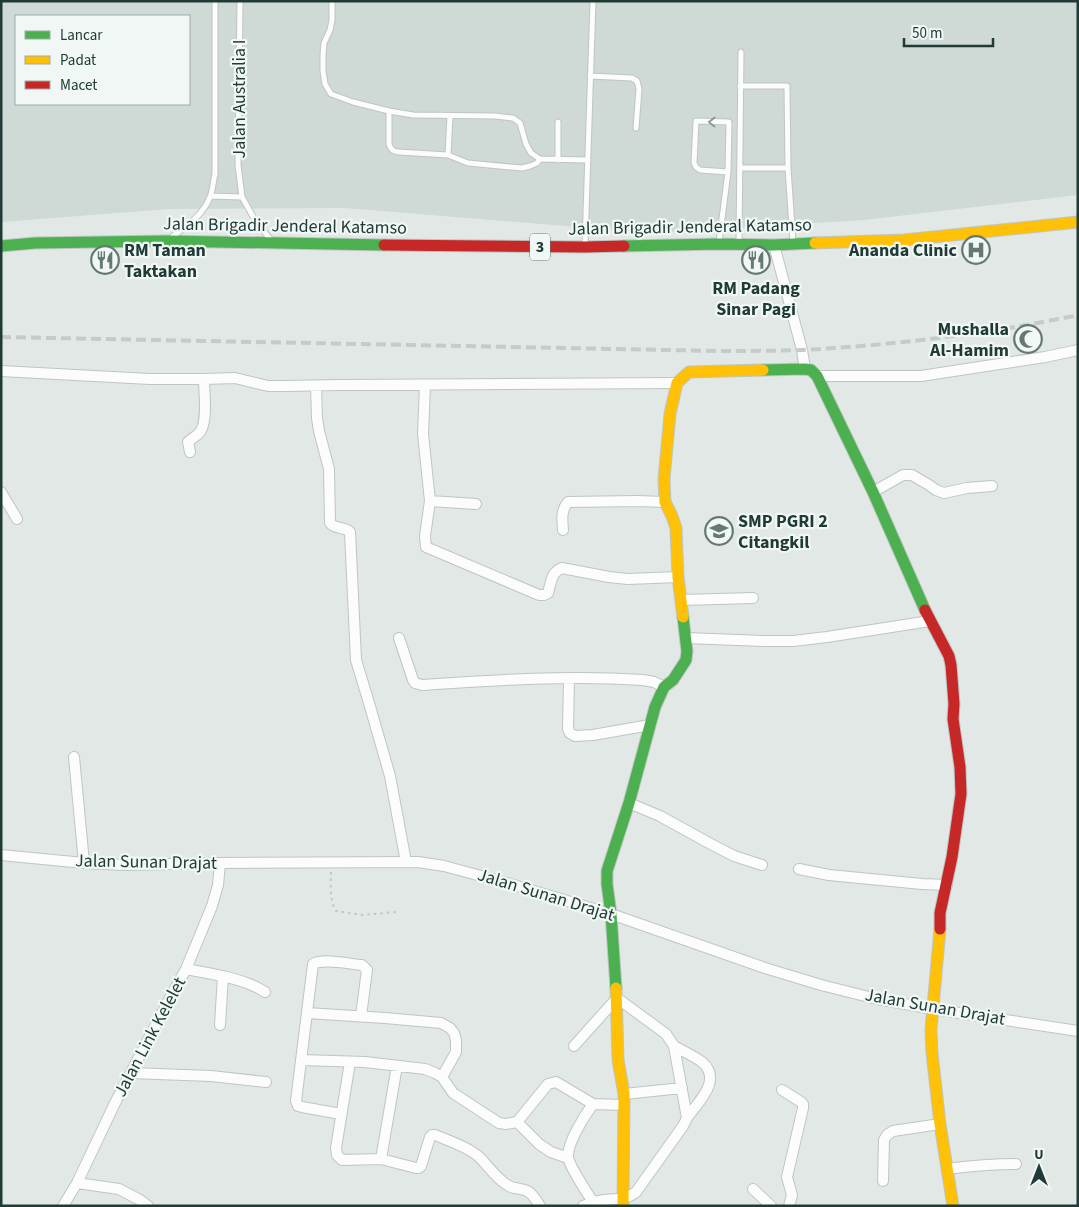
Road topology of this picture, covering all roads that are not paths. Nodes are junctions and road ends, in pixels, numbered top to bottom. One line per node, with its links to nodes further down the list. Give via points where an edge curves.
1 (215, 1): 19 (lane, Jalan Australia I, via 215,164)
2 (240, 1): 20 (lane, Jalan Australia I, via 238,165)
3 (332, 1): 8 (lane, via 332,20 324,43 325,84 331,94 339,98)
4 (593, 1): 6 (lane)
5 (740, 52): 7 (lane)
6 (590, 76): 11 (lane, via 637,81); 15 (lane)
7 (740, 86): 16 (lane); 17 (lane, via 787,86)
8 (389, 111): 9 (lane); 12 (lane, via 389,144 393,151)
9 (450, 116): 12 (lane); 13 (lane, via 512,118 520,123 531,153)
10 (558, 122): 14 (lane)
11 (636, 128)
12 (448, 155): 13 (lane, via 468,163 522,168)
13 (540, 159): 14 (lane)
14 (558, 160): 15 (lane)
15 (588, 160): 29 (lane)
16 (740, 168): 17 (lane); 26 (lane)
17 (788, 168): 25 (lane)
18 (728, 172): 18 (lane, one-way to 18, via 728,122 696,122 696,167); 24 (lane)
19 (211, 196): 20 (lane); 22 (lane, Jalan Australia I, via 201,213)
20 (242, 196): 23 (lane, Jalan Australia I)
21 (1078, 222): 25 (main road, Jalan Brigadir Jenderal Katamso / 3, via 904,240)
22 (166, 241): 23 (main road, Jalan Brigadir Jenderal Katamso / 3); 28 (main road, Jalan Brigadir Jenderal Katamso / 3)
23 (274, 244): 29 (main road, Jalan Brigadir Jenderal Katamso / 3)
24 (719, 244): 26 (main road, Jalan Brigadir Jenderal Katamso / 3); 29 (main road, Jalan Brigadir Jenderal Katamso / 3)
25 (793, 244): 27 (main road, Jalan Brigadir Jenderal Katamso / 3)
26 (739, 245): 27 (main road, Jalan Brigadir Jenderal Katamso / 3)
27 (774, 245): 31 (street)
28 (1, 246)
29 (584, 247)
30 (1078, 350): 33 (street, via 921,376)
31 (805, 369): 33 (main road); 35 (main road, via 697,371 689,372)
32 (1, 371): 34 (street)
33 (817, 376): 41 (main road)
34 (204, 379): 37 (street, via 235,378 268,386); 38 (street, via 204,420 199,434 188,442)
35 (677, 383): 36 (street); 43 (main road, via 670,414)
36 (425, 384): 37 (street); 42 (street, via 423,434)
37 (316, 386): 59 (street, via 318,425 329,469 330,523 350,532 356,660 390,776)
38 (190, 452)
39 (992, 486): 41 (street, via 944,493 912,475 903,475)
40 (1, 492): 45 (street)
41 (872, 492): 50 (main road)
42 (430, 501): 44 (street); 47 (street, via 426,547 539,595 548,593 554,574 562,568 628,579)
43 (665, 502): 46 (street, via 568,502 562,514); 47 (main road, via 676,528)
44 (476, 504)
45 (17, 519)
46 (563, 530)
47 (678, 577): 49 (main road)
48 (753, 598): 49 (street)
49 (681, 600): 52 (main road)
50 (930, 621): 52 (street, via 793,640); 64 (main road, via 949,656 960,767 961,794)
51 (399, 638): 53 (street, via 413,680 422,685)
52 (686, 638): 54 (main road, via 686,660)
53 (569, 678): 54 (street, via 643,680); 55 (street, via 570,734 593,735)
54 (664, 688): 55 (main road)
55 (650, 725): 57 (main road)
56 (74, 757): 60 (street)
57 (629, 803): 62 (street, via 734,856); 65 (main road, via 607,871)
58 (1, 855): 60 (street, Jalan Sunan Drajat)
59 (406, 862): 61 (street, Jalan Sunan Drajat); 65 (street, Jalan Sunan Drajat, via 444,866)
60 (84, 863): 61 (street, Jalan Sunan Drajat)
61 (220, 863): 66 (street, Jalan Link Kelelet, via 212,906)
62 (762, 865)
63 (799, 869): 64 (street, via 829,875)
64 (947, 885): 70 (main road, via 940,913)
65 (611, 914): 69 (main road); 70 (street, Jalan Sunan Drajat, via 821,985)
66 (186, 969): 67 (street); 80 (street, Jalan Link Kelelet)
67 (223, 976): 68 (street); 73 (street)
68 (265, 992)
69 (617, 998): 75 (street); 76 (street, via 666,1034); 85 (main road, via 618,1060)
70 (932, 1009): 74 (street, Jalan Sunan Drajat); 90 (main road, via 932,1053)
71 (307, 1013): 72 (street); 72 (street, via 312,964 325,961 366,968); 77 (street)
72 (361, 1016): 81 (street, via 441,1024 450,1028 456,1040 456,1052)
73 (220, 1025)
74 (1078, 1031)
75 (574, 1046)
76 (674, 1046): 83 (street); 88 (street, via 701,1061 710,1075 708,1088)
77 (300, 1060): 78 (street); 87 (street, via 298,1106)
78 (350, 1062): 79 (street); 87 (street)
79 (397, 1066): 81 (street, via 425,1070); 92 (street)
80 (131, 1073): 82 (street); 96 (street, Jalan Link Kelelet)
81 (442, 1077): 89 (street, via 453,1093 499,1123)
82 (266, 1082)
83 (682, 1088): 85 (street); 88 (street)
84 (782, 1090): 104 (street, via 804,1108 788,1168 792,1195)
85 (624, 1099): 86 (street); 98 (main road)
86 (593, 1104): 89 (street, via 553,1082); 91 (street, via 573,1139)
87 (341, 1114): 92 (street, via 337,1155 342,1160)
88 (687, 1118): 98 (street)
89 (517, 1122): 91 (street, via 539,1144)
90 (940, 1124): 94 (main road); 95 (street, via 893,1131 887,1135 884,1140)
91 (568, 1158): 99 (street)
92 (381, 1159): 102 (street, via 419,1168 430,1137 435,1135 477,1155 502,1181 529,1191)
93 (1016, 1164): 94 (street)
94 (947, 1170): 105 (main road)
95 (883, 1181)
96 (77, 1183): 100 (street, Jalan Link Kelelet); 101 (street, via 119,1189)
97 (753, 1189): 103 (street)
98 (627, 1202): 99 (street, via 606,1200)
99 (588, 1204)
100 (63, 1206)
101 (148, 1206)
102 (540, 1206)
103 (770, 1206)
104 (789, 1206)
105 (952, 1206)

